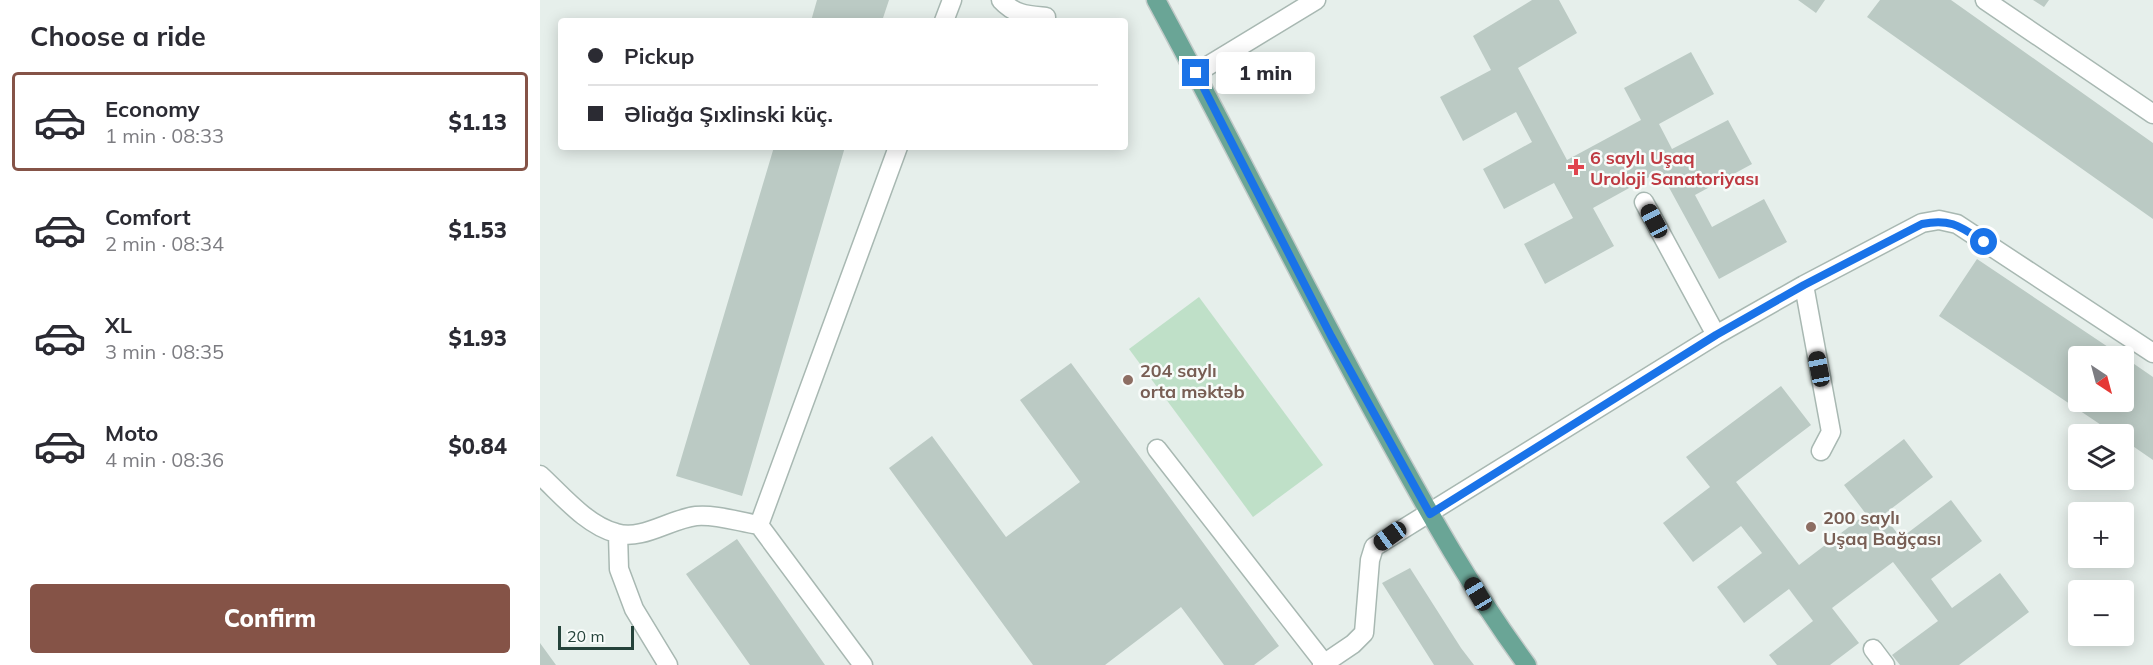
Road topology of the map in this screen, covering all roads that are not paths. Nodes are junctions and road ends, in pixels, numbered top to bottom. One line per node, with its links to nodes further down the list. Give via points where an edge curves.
1 (952, 0): 7 (street)
2 (1001, 0): 6 (street, via 1021,15)
3 (1156, 0): 8 (main road)
4 (1316, 0): 8 (street)
5 (1985, 0): 9 (street)
6 (1046, 17)
7 (945, 18)
8 (1196, 73): 18 (main road, via 1331,336)
9 (2153, 114)
10 (897, 150): 19 (street)
11 (1644, 201): 13 (street)
12 (1804, 285): 13 (street); 14 (street, via 1922,224 1939,220 1957,224); 16 (street, via 1831,432)
13 (1716, 335): 18 (street)
14 (2153, 352)
15 (1157, 449): 22 (street)
16 (1821, 451)
17 (540, 475): 20 (street, via 596,525)
18 (1430, 514): 22 (street, via 1374,547 1364,633); 25 (main road, via 1484,604)
19 (759, 525): 20 (street, via 694,516 641,533); 24 (street)
20 (618, 534): 23 (street, via 619,568 634,609)
21 (1873, 649): 26 (street)
22 (1323, 664)
23 (668, 665)
24 (863, 665)
25 (1527, 665)
26 (1885, 665)

